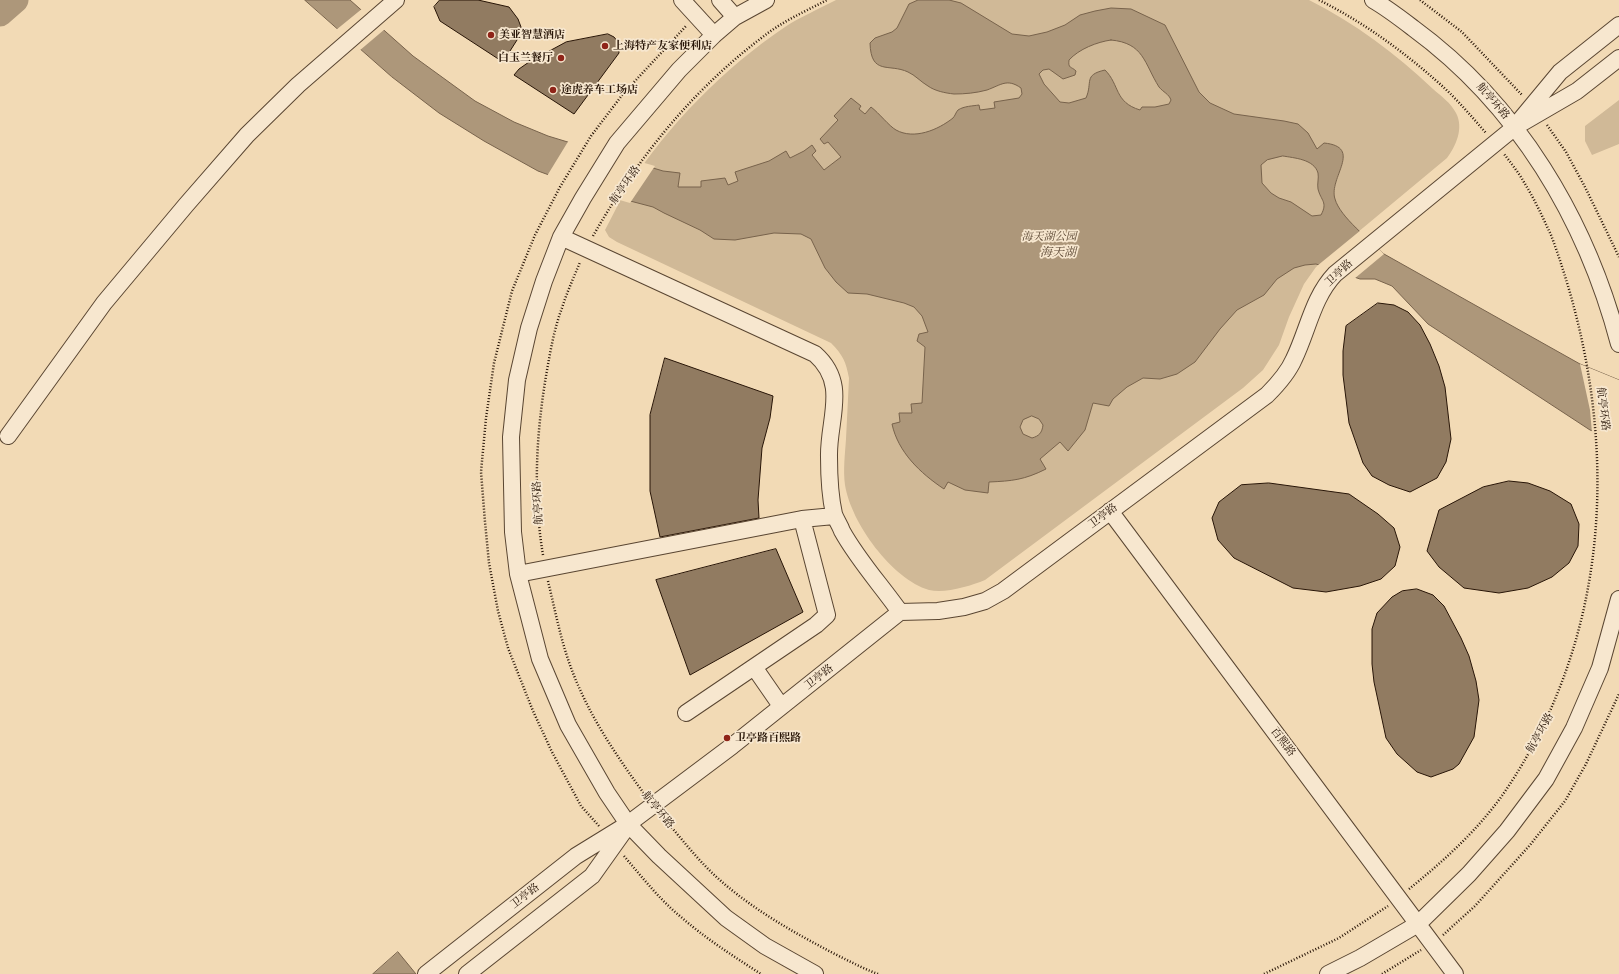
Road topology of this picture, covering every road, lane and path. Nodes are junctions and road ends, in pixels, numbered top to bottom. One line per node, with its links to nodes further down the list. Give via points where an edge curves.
1 (396, 0): 16 (street, via 298,85 247,135 104,302)
2 (682, 0): 7 (street)
3 (720, 0): 8 (street)
4 (766, 0): 8 (street)
5 (827, 0): 14 (path, 航亭环路, via 764,36 712,79 678,114 610,206)
6 (1373, 0): 12 (street, 航亭环路, via 1430,40 1470,75)
7 (697, 16): 10 (street); 20 (path, via 623,94 591,136 535,235 512,292 494,363 481,472)
8 (735, 17): 10 (street)
9 (1619, 24): 12 (street, via 1560,72)
10 (714, 35): 13 (street, via 679,70 617,143)
11 (1619, 58): 12 (street, via 1577,91)
12 (1515, 127): 15 (street, 航亭环路, via 1547,175 1579,231 1602,287); 17 (street, 卫亭路, via 1335,274 1321,292 1294,359 1279,383 1267,395)
13 (561, 238): 14 (street); 22 (street, via 529,328 517,380 511,437 511,486)
14 (586, 249): 18 (street, via 815,354 823,361 830,372 835,396 829,455); 21 (path, 航亭环路, via 562,308 550,356 538,428 537,497)
15 (1619, 344)
16 (8, 436)
17 (1110, 511): 24 (street, 卫亭路, via 985,601 938,611); 32 (street, 百熙路)
18 (834, 516): 19 (street); 24 (street, via 863,564)
19 (802, 519): 21 (street); 25 (street, via 827,615)
20 (484, 522)
21 (545, 569): 22 (street); 30 (path, 航亭环路, via 565,649 588,707 614,752)
22 (518, 574): 31 (street, via 536,646 552,690 587,760)
23 (1619, 600): 33 (street, via 1600,668 1574,728 1546,779 1502,836)
24 (900, 612): 28 (street, 卫亭路)
25 (754, 667): 28 (street); 29 (street)
26 (1562, 689): 32 (path, 航亭环路, via 1550,717 1506,790 1462,842)
27 (1619, 694): 34 (path, via 1586,764 1565,801 1530,845 1475,906)
28 (781, 706): 30 (street, 卫亭路)
29 (686, 713)
30 (653, 806): 31 (street, 卫亭路); 38 (path, 航亭环路, via 700,860 749,904 806,939)
31 (628, 824): 35 (street, 卫亭路, via 576,856); 36 (street, 卫亭路, via 592,876); 37 (street, via 658,856 726,918 765,946)
32 (1399, 898): 33 (street, 百熙路); 39 (path, 航亭环路, via 1339,938)
33 (1418, 924): 34 (street, 百熙路); 40 (street)
34 (1432, 943): 41 (path); 42 (street, 百熙路)
35 (426, 974)
36 (467, 974)
37 (815, 974)
38 (878, 974)
39 (1264, 974)
40 (1328, 974)
41 (1382, 974)
42 (1454, 974)

